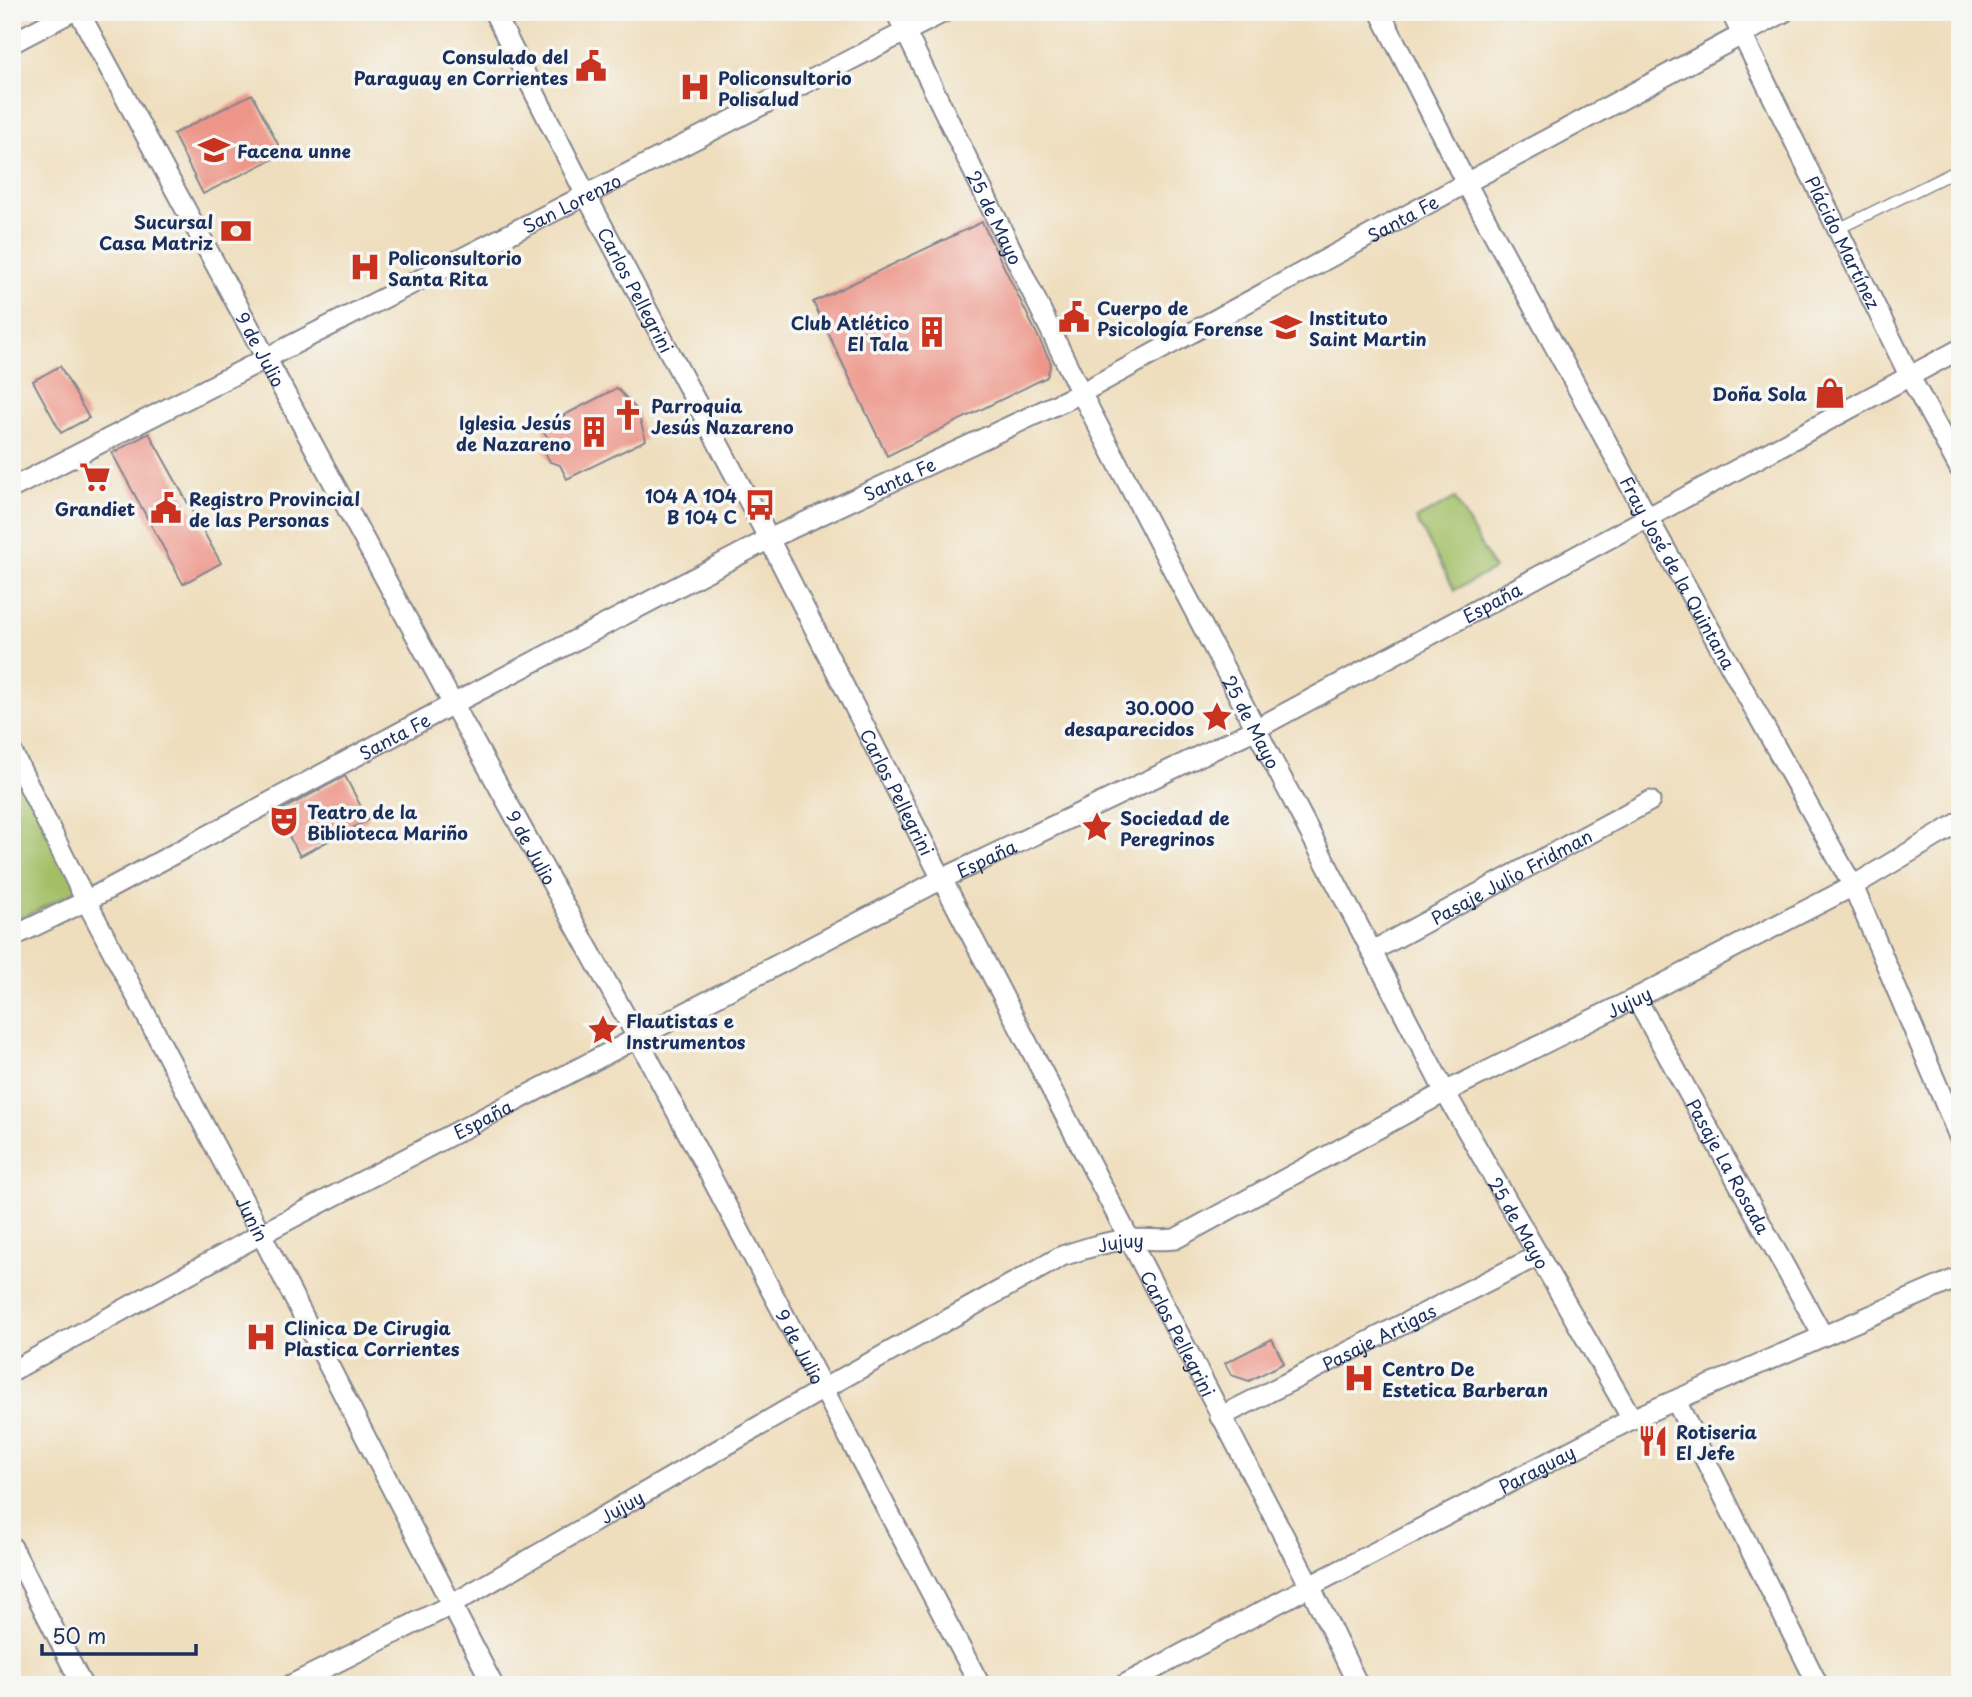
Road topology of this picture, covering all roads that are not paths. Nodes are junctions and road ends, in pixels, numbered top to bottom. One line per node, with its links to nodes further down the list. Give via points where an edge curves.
1 (72, 12): 11 (street)
2 (79, 12): 17 (street, 9 de Julio)
3 (494, 12): 14 (street, Carlos Pellegrini)
4 (896, 12): 9 (street, 25 de Mayo)
5 (944, 12): 9 (street, San Lorenzo)
6 (1380, 12): 13 (street, Fray José de la Quintana)
7 (1731, 12): 10 (street, Plácido Martínez)
8 (1784, 12): 10 (street, Santa Fe)
9 (906, 32): 14 (street, San Lorenzo); 19 (street, 25 de Mayo)
10 (1742, 35): 13 (street, Santa Fe); 15 (street, Plácido Martínez)
11 (12, 43)
12 (1960, 169): 15 (lane)
13 (1466, 183): 19 (street, Santa Fe); 22 (street, Fray José de la Quintana)
14 (586, 195): 17 (street, San Lorenzo); 23 (street, Carlos Pellegrini)
15 (1838, 229): 18 (street, Plácido Martínez)
16 (1960, 349): 18 (street, España)
17 (266, 358): 21 (street, San Lorenzo); 24 (street, 9 de Julio)
18 (1910, 377): 20 (street, Plácido Martínez); 22 (street, España)
19 (1081, 393): 23 (street, Santa Fe); 25 (street, 25 de Mayo)
20 (1960, 469)
21 (12, 488)
22 (1648, 518): 25 (street, España); 30 (street, Fray José de la Quintana)
23 (769, 538): 24 (street, Santa Fe); 29 (street, Carlos Pellegrini)
24 (453, 704): 31 (street, Santa Fe); 35 (street, 9 de Julio)
25 (1256, 730): 29 (street, España); 33 (street, 25 de Mayo)
26 (12, 752): 31 (street, Junín)
27 (1650, 801): 33 (street, Pasaje Julio Fridman)
28 (1960, 822): 30 (street, Jujuy)
29 (942, 879): 35 (street, España); 39 (street, Carlos Pellegrini)
30 (1853, 886): 34 (street, Jujuy); 37 (street, Fray José de la Quintana)
31 (86, 901): 32 (street, Santa Fe); 38 (street, Junín)
32 (12, 937)
33 (1371, 951): 36 (street, 25 de Mayo)
34 (1636, 998): 36 (street, Jujuy); 42 (street, Pasaje La Rosada)
35 (637, 1037): 38 (street, España); 44 (street, 9 de Julio)
36 (1445, 1091): 39 (street, Jujuy, via 1175,1238); 40 (street, 25 de Mayo)
37 (1960, 1139)
38 (261, 1234): 43 (street, España); 50 (street, Junín)
39 (1129, 1239): 44 (street, Jujuy, via 1062,1256); 46 (street, Carlos Pellegrini)
40 (1539, 1255): 46 (street, Pasaje Artigas); 47 (street, 25 de Mayo)
41 (1960, 1277): 42 (street, Paraguay)
42 (1823, 1336): 45 (street, Paraguay)
43 (12, 1371)
44 (823, 1389): 50 (street, Jujuy); 54 (street, 9 de Julio)
45 (1676, 1401): 47 (street, Paraguay); 57 (street)
46 (1220, 1417): 49 (street, Carlos Pellegrini)
47 (1632, 1419): 49 (street, Paraguay)
48 (12, 1547): 51 (street)
49 (1310, 1586): 55 (street, Paraguay); 56 (street, Carlos Pellegrini)
50 (451, 1605): 52 (street, Jujuy); 53 (street, Junín)
51 (82, 1685)
52 (291, 1685)
53 (493, 1685)
54 (980, 1685)
55 (1124, 1685)
56 (1358, 1685)
57 (1818, 1685)

